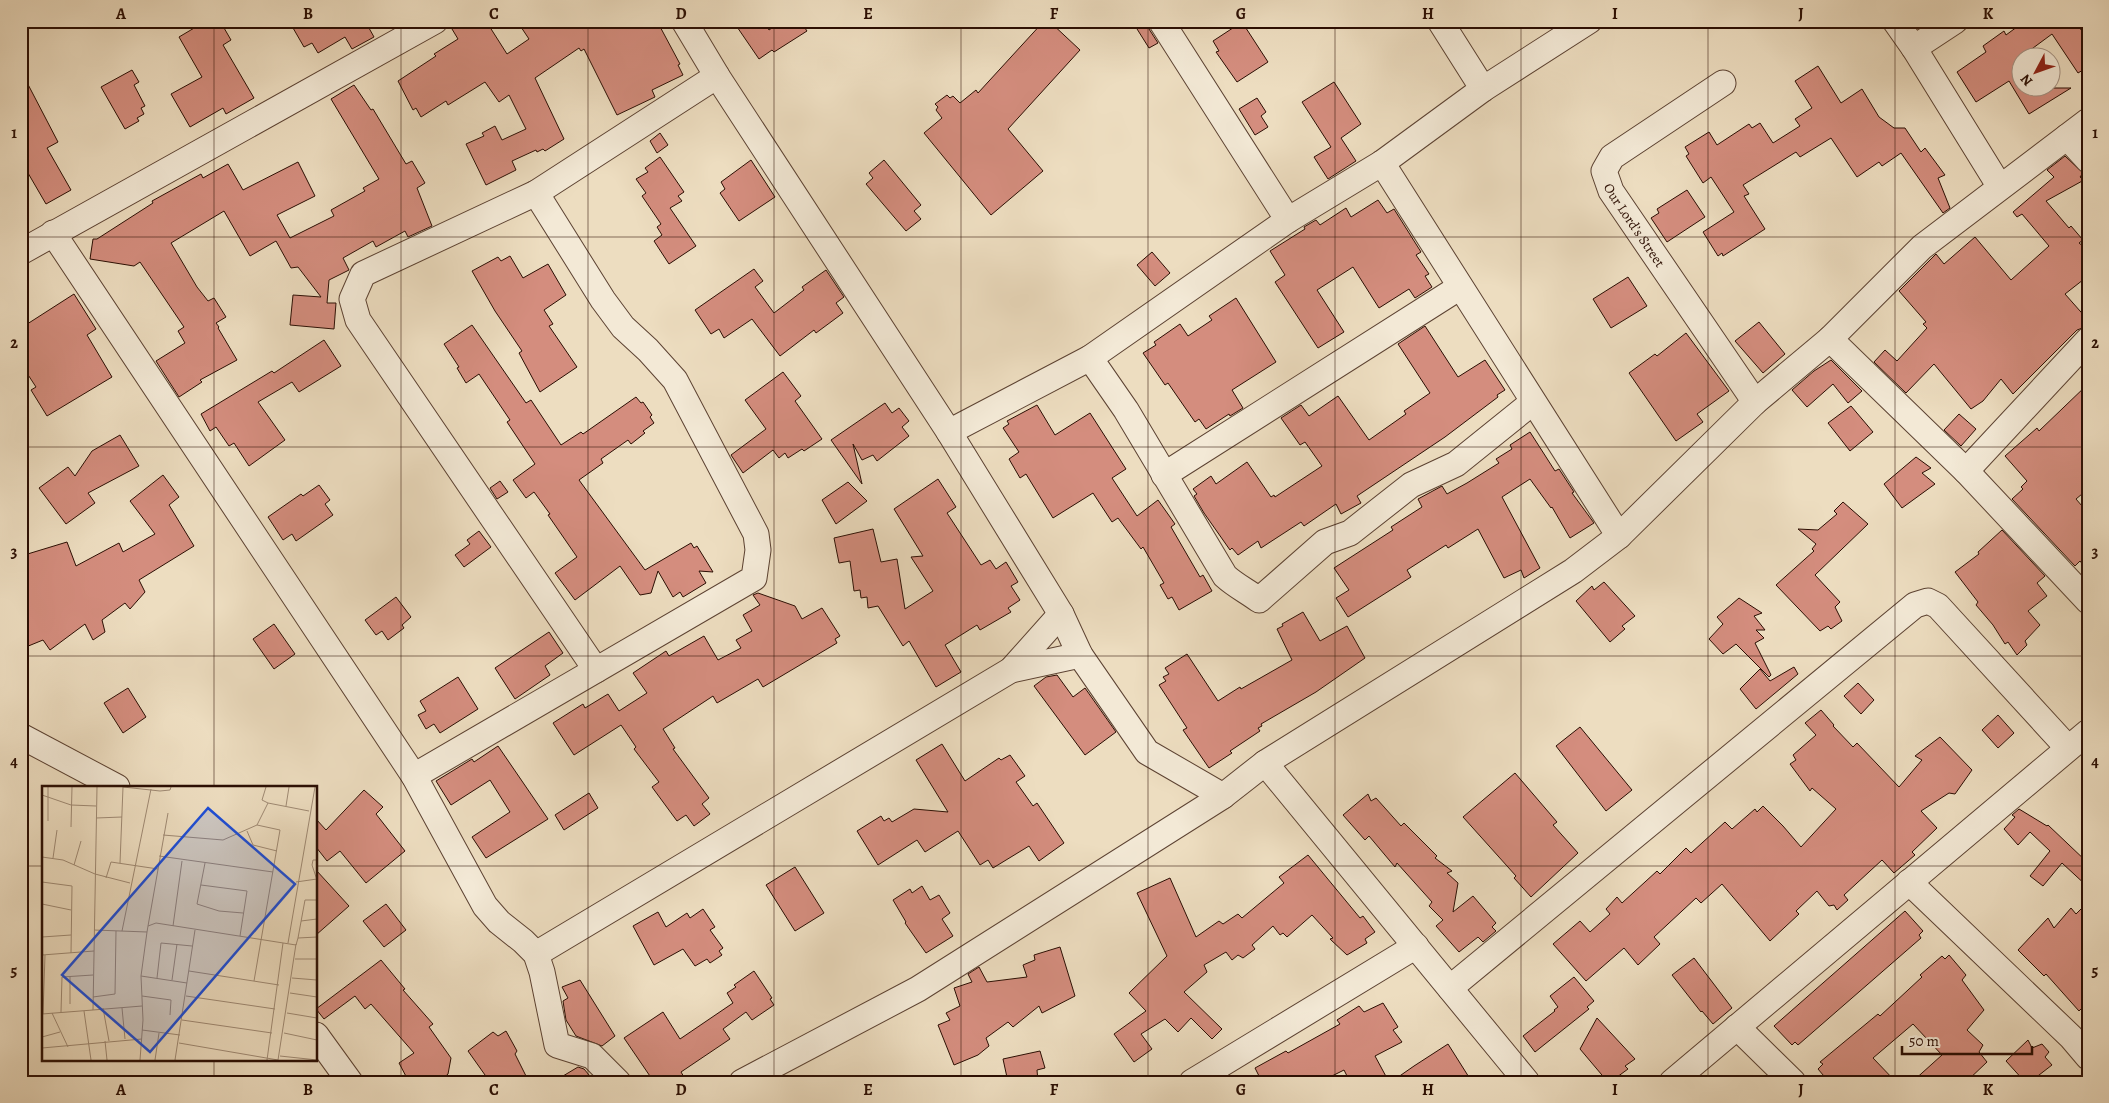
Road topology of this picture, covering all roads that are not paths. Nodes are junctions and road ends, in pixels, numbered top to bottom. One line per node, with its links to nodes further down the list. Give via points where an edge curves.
1 (435, 21): 19 (street)
2 (684, 21): 9 (street)
3 (1161, 21): 18 (street)
4 (1440, 21): 11 (street)
5 (1589, 21): 11 (street)
6 (1895, 21): 8 (street)
7 (1955, 21): 8 (street)
8 (1914, 48): 16 (street)
9 (716, 76): 17 (street); 27 (street)
10 (1723, 83): 26 (street, Our Lord’s Street, via 1612,157 1604,171 1611,191)
11 (1483, 89): 15 (street)
12 (2088, 121): 13 (street)
13 (2066, 137): 14 (street); 16 (street)
14 (2088, 160)
15 (1382, 163): 18 (street); 21 (street)
16 (2000, 187): 22 (street, via 1922,247)
17 (536, 193): 34 (street, via 623,328 675,380 756,534 758,550 754,578); 34 (street, via 364,274 352,299 358,320)
18 (1288, 220): 24 (street)
19 (53, 233): 20 (street); 40 (street)
20 (21, 252)
21 (1460, 286): 25 (street); 29 (street)
22 (1830, 339): 26 (street); 28 (street)
23 (2088, 340): 28 (street)
24 (1090, 358): 27 (street); 29 (street, via 1126,410)
25 (1533, 402): 29 (street, via 1456,464 1411,485 1350,533 1325,542 1259,600 1247,590 1236,587 1225,576); 30 (street)
26 (1755, 402): 30 (street)
27 (949, 432): 32 (street)
28 (1966, 471): 31 (street)
29 (1164, 475)
30 (1619, 536): 39 (street, via 1573,571)
31 (2087, 600)
32 (1061, 614): 33 (street); 35 (street)
33 (1080, 655): 35 (street); 42 (street, via 1147,752)
34 (596, 670): 40 (street)
35 (1010, 670): 45 (street)
36 (2088, 732): 38 (street)
37 (21, 736): 41 (street)
38 (2068, 748): 43 (street); 46 (street, via 1938,606 1928,601 1915,605)
39 (1265, 763): 42 (street); 44 (street)
40 (414, 776): 45 (street, via 485,906)
41 (115, 786)
42 (1223, 796): 51 (street, via 918,989)
43 (1910, 882): 47 (street); 48 (street)
44 (1416, 946): 46 (street); 54 (street)
45 (536, 954): 53 (street, via 557,1045 592,1056)
46 (1450, 988): 55 (street)
47 (1737, 1027): 56 (street); 57 (street)
48 (2079, 1030): 50 (street)
49 (318, 1037): 52 (street)
50 (2088, 1057)
51 (745, 1081)
52 (350, 1082)
53 (618, 1082)
54 (1192, 1082)
55 (1527, 1082)
56 (1672, 1082)
57 (1793, 1082)

